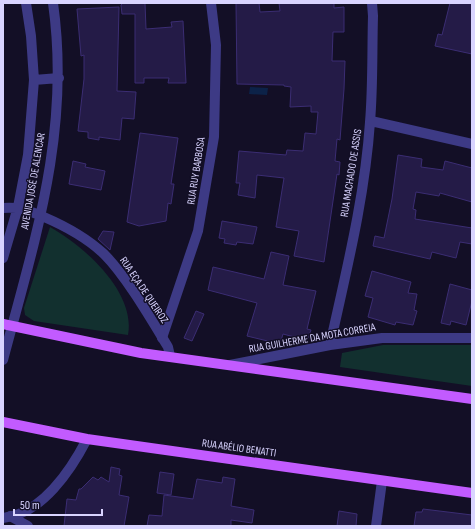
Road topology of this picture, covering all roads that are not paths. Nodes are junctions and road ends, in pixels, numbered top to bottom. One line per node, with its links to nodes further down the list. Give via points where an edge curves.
1 (26, 3): 6 (street, AVENIDA JOSÉ DE ALENCAR)
2 (52, 3): 5 (street, AVENIDA JOSÉ DE ALENCAR, via 57,32)
3 (211, 3): 14 (street, RUA RUY BARBOSA, via 216,45 214,137 198,231)
4 (372, 3): 7 (street, RUA MACHADO DE ASSIS)
5 (59, 78): 6 (street); 11 (street, AVENIDA JOSÉ DE ALENCAR, via 53,152)
6 (34, 80): 9 (street, AVENIDA JOSÉ DE ALENCAR, via 28,155)
7 (371, 121): 8 (street); 16 (street, RUA MACHADO DE ASSIS, via 352,244)
8 (472, 144)
9 (18, 207): 10 (street, RUA EÇA DE QUEIROZ); 11 (street, RUA EÇA DE QUEIROZ); 12 (street, AVENIDA JOSÉ DE ALENCAR)
10 (3, 208)
11 (41, 216): 13 (street, AVENIDA JOSÉ DE ALENCAR); 14 (street, RUA EÇA DE QUEIROZ, via 87,240 104,254)
12 (3, 258)
13 (7, 326): 17 (main road, via 141,353); 18 (street, AVENIDA JOSÉ DE ALENCAR)
14 (162, 338): 17 (street, RUA EÇA DE QUEIROZ)
15 (472, 338): 16 (street, RUA GUILHERME DA MOTA CORREIA, via 382,338)
16 (330, 345): 19 (street, RUA GUILHERME DA MOTA CORREIA)
17 (170, 356): 19 (main road)
18 (3, 360)
19 (228, 365): 20 (main road)
20 (472, 399)
21 (3, 422): 22 (main road, RUA ABÉLIO BENATTI)
22 (87, 438): 23 (main road, RUA ABÉLIO BENATTI); 25 (street, via 75,463 62,479 35,504)
23 (382, 481): 24 (main road, RUA ABÉLIO BENATTI); 27 (street)
24 (472, 493)
25 (6, 518): 26 (street)
26 (28, 526)
27 (376, 526)

